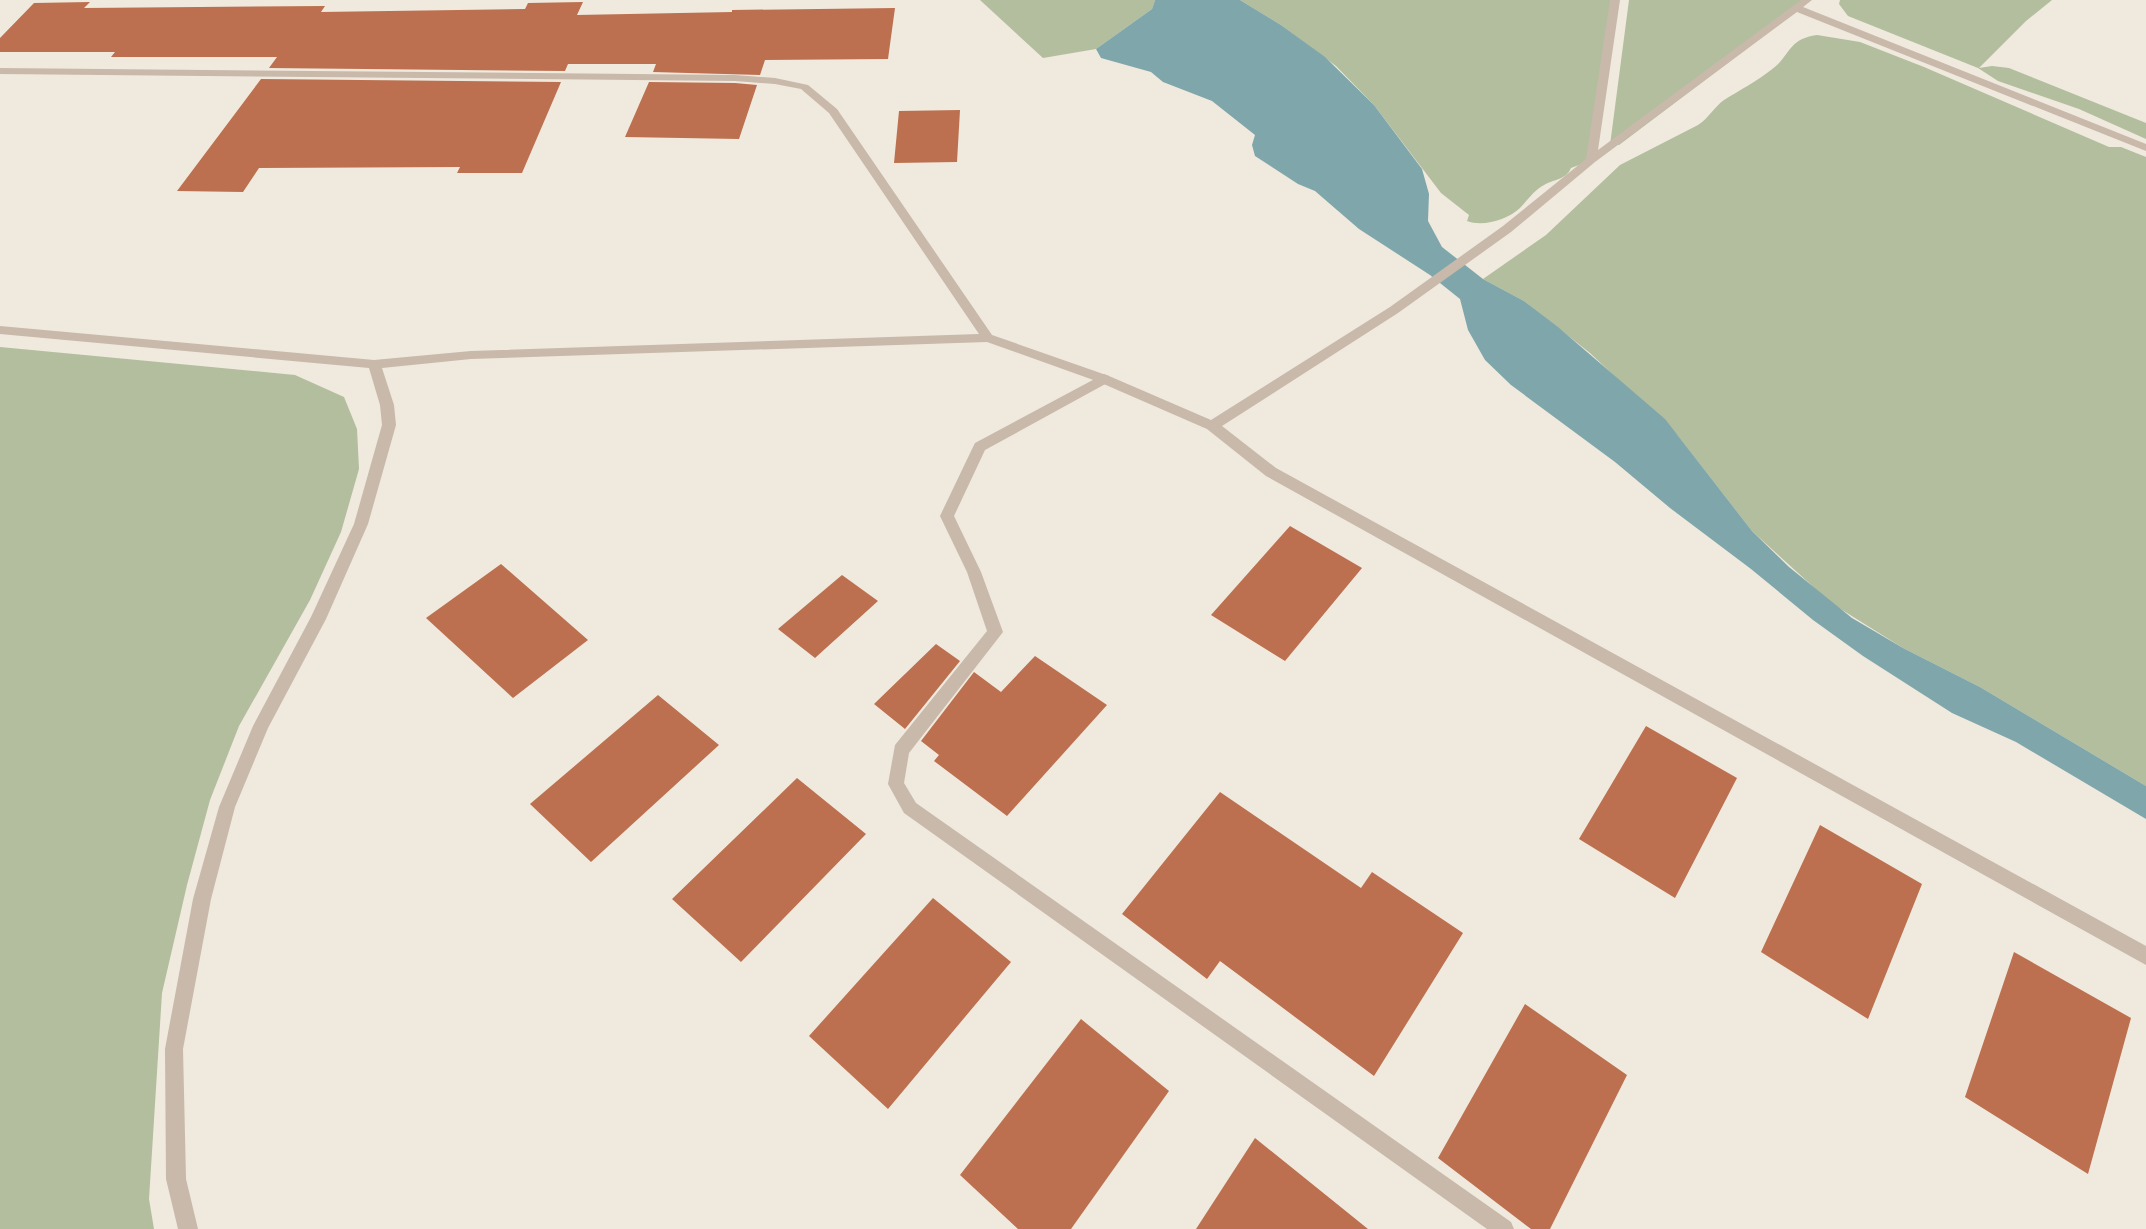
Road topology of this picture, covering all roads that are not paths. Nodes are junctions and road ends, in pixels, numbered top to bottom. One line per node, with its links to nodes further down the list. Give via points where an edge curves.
1 (1616, 0): 6 (street)
2 (1807, 0): 3 (street)
3 (1796, 8): 5 (street); 6 (street)
4 (0, 71): 8 (street, via 735,78 804,87 833,111)
5 (2146, 148)
6 (1591, 160): 11 (street, via 1507,229 1394,310)
7 (0, 330): 9 (street)
8 (988, 338): 9 (street, via 471,355); 10 (street)
9 (374, 364): 13 (street, via 389,425 361,524 318,619 261,726 227,807 202,899 174,1049 176,1179)
10 (1104, 379): 11 (street); 14 (street, via 980,447 947,516 974,572 994,632 901,750 896,784 910,808)
11 (1212, 426): 12 (street, via 1271,472)
12 (2146, 956)
13 (188, 1229)
14 (1504, 1229)

